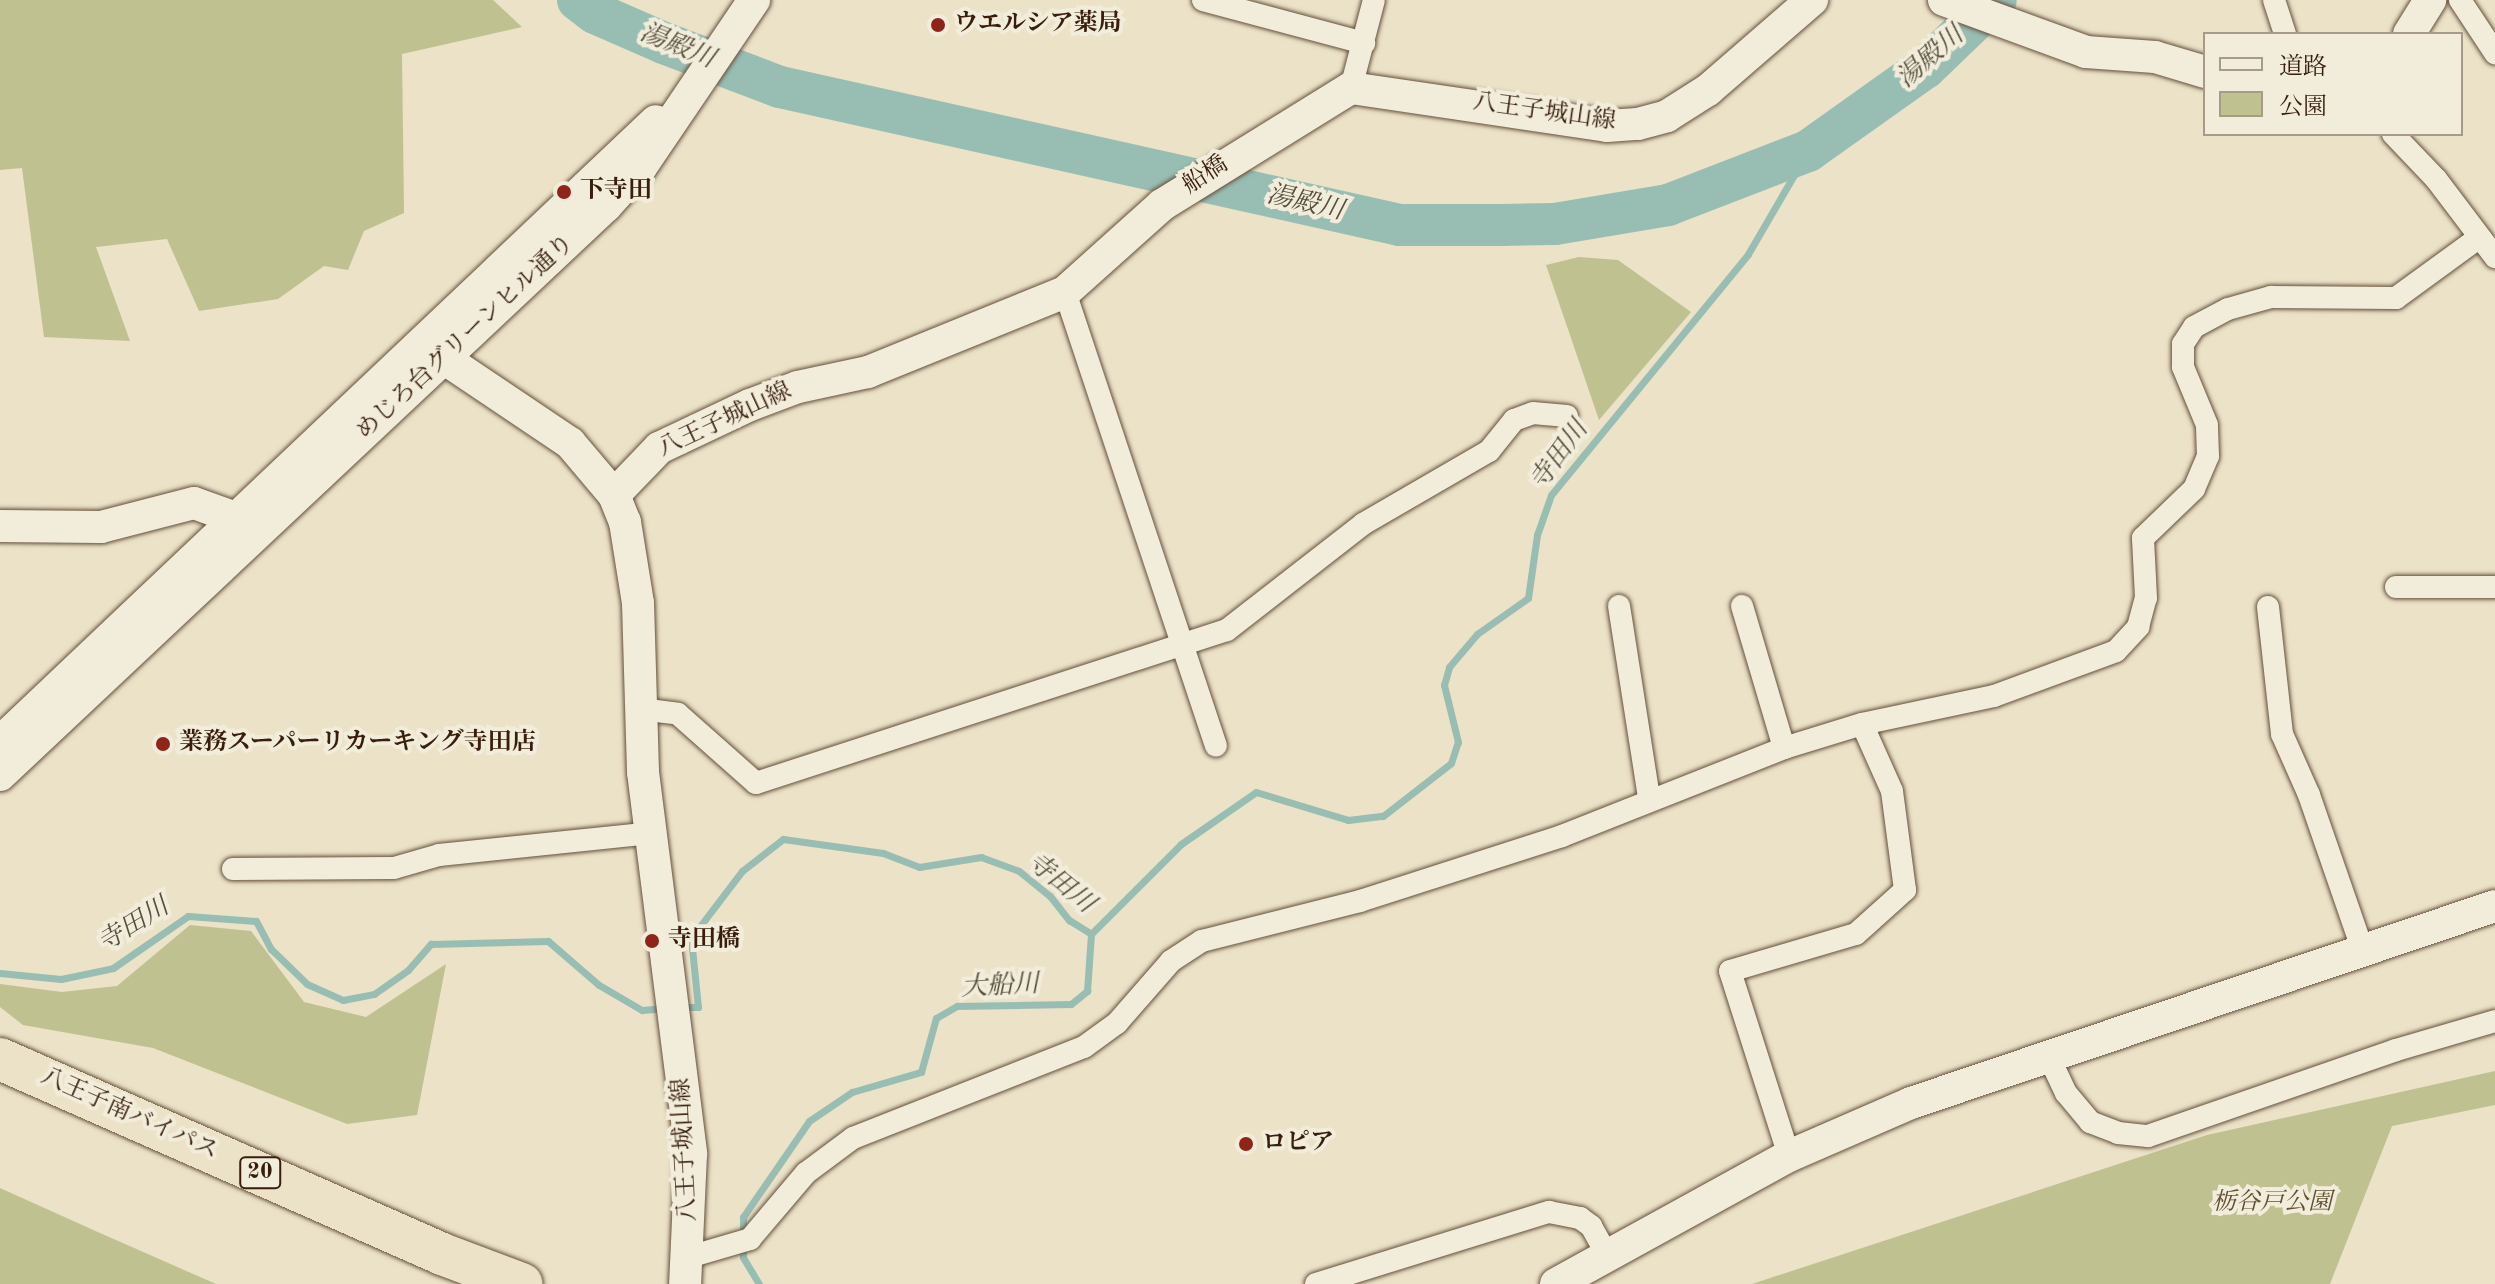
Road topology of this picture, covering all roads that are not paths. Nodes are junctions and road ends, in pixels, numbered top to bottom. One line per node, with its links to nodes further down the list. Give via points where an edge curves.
1 (754, 0): 20 (street, めじろ台グリーンヒル通り, via 615,196)
2 (1203, 0): 11 (street)
3 (1374, 0): 11 (street)
4 (1812, 0): 14 (street, 八王子城山線, via 1708,90 1667,116 1638,124 1607,126)
5 (1944, 0): 13 (street, via 2086,52 2155,57)
6 (2274, 0): 9 (street)
7 (2430, 0): 10 (street)
8 (2460, 0): 12 (street)
9 (2284, 32)
10 (2410, 32)
11 (1364, 43): 14 (street)
12 (2495, 53)
13 (2203, 71)
14 (1351, 88): 16 (street, 船橋)
15 (2395, 136): 17 (street, via 2436,179)
16 (1162, 205): 19 (street, 八王子城山線)
17 (2477, 239): 18 (street); 32 (street, via 2396,298 2271,297 2228,309 2194,327 2183,344 2183,367 2207,425 2208,456 2194,489 2143,538 2146,598 2129,640 2074,669 1994,696)
18 (2495, 257)
19 (1065, 292): 22 (street, 八王子城山線, via 868,372 798,387 750,405 659,448); 30 (street)
20 (435, 350): 22 (street, via 561,436); 23 (street, めじろ台グリーンヒル通り)
21 (1567, 416): 30 (street, via 1533,413 1514,420 1489,451 1363,524 1227,630)
22 (614, 495): 31 (street, 八王子城山線, via 636,578)
23 (248, 523): 24 (street, via 188,503 101,527); 33 (street, めじろ台グリーンヒル通り); 36 (street, めじろ台グリーンヒル通り)
24 (0, 526)
25 (2396, 587): 26 (street)
26 (2495, 587)
27 (1619, 606): 37 (street)
28 (1742, 606): 35 (street)
29 (2268, 607): 41 (street, via 2282,734)
30 (1182, 644): 31 (street, via 756,783 678,714); 34 (street)
31 (640, 709): 38 (street, 八王子城山線)
32 (1862, 724): 35 (street); 45 (street, via 1892,791 1905,890 1856,934 1730,971)
33 (0, 742)
34 (1216, 745)
35 (1784, 748): 37 (street)
36 (0, 775)
37 (1649, 797): 47 (street, via 1562,836 1360,901 1202,941 1171,961 1117,1023 1084,1047 853,1138 806,1173 742,1243)
38 (651, 833): 39 (street, via 439,855 394,868); 47 (street, 八王子城山線, via 691,1154)
39 (233, 869)
40 (2495, 906): 41 (street)
41 (2363, 951): 43 (street)
42 (2495, 1021): 43 (street, via 2148,1136 2118,1133 2090,1122 2066,1093)
43 (2048, 1055): 45 (street, via 1911,1103)
44 (0, 1059): 48 (highway, 八王子南バイパス / 20, via 442,1254)
45 (1789, 1156): 46 (street)
46 (1609, 1259): 49 (street, via 1591,1226 1549,1212); 50 (street)
47 (687, 1270)
48 (522, 1284)
49 (1316, 1284)
50 (1556, 1284)

